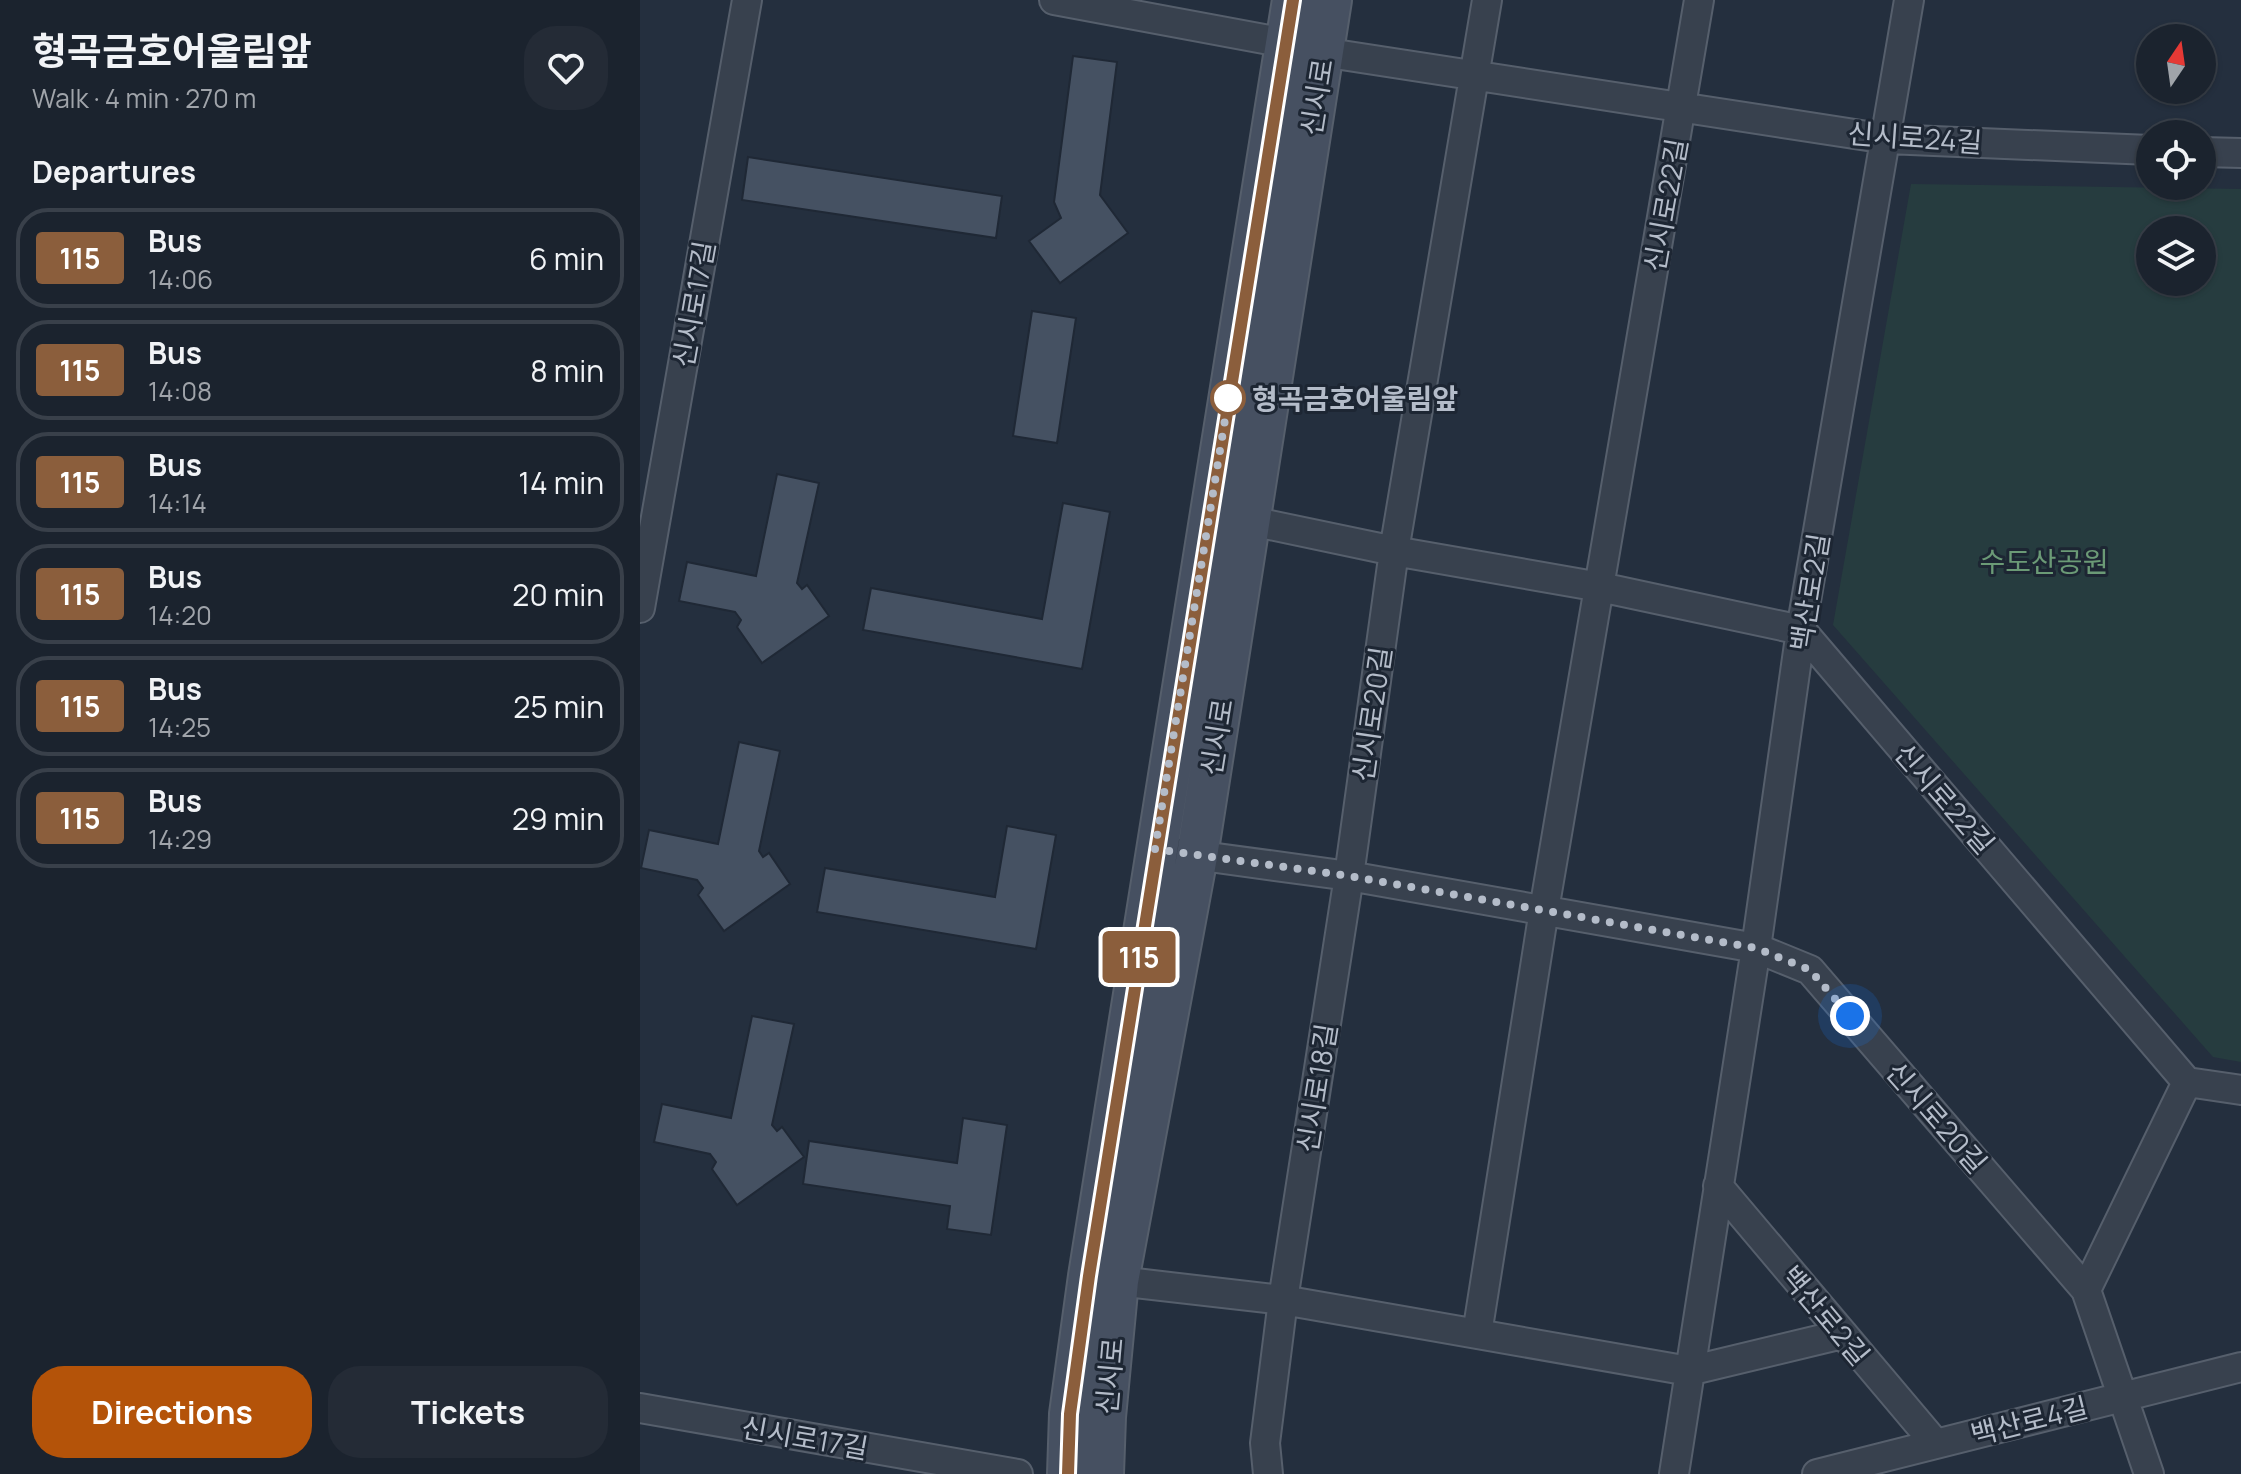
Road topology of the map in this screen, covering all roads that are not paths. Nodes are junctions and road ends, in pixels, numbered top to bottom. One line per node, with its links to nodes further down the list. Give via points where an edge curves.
1 (747, 0): 18 (street, 신시로17길)
2 (1054, 0): 8 (street)
3 (1293, 0): 8 (street, 신시로)
4 (1331, 0): 8 (street, 신시로)
5 (1487, 0): 9 (street)
6 (1699, 0): 10 (street)
7 (1909, 0): 11 (street, 백산로2길)
8 (1304, 47): 9 (street, 신시로24길); 15 (street, 신시로); 20 (street, 신시로)
9 (1475, 75): 10 (street, 신시로24길); 16 (street)
10 (1681, 107): 11 (street, 신시로24길); 17 (street, 신시로22길)
11 (1887, 139): 12 (street, 신시로24길); 19 (street, 백산로2길)
12 (2136, 149)
13 (2216, 152): 14 (street)
14 (2241, 153)
15 (1251, 521): 16 (street); 21 (street, 신시로)
16 (1394, 551): 17 (street); 22 (street, 신시로20길)
17 (1600, 587): 19 (street); 23 (street)
18 (640, 608)
19 (1801, 630): 24 (street, 백산로2길); 25 (street, 신시로22길)
20 (1155, 849): 21 (street, 신시로20길); 39 (street, 신시로, via 1089,1276 1070,1414)
21 (1197, 856): 22 (street, 신시로20길); 28 (street, 신시로)
22 (1349, 876): 23 (street, 신시로20길); 30 (street, 신시로18길)
23 (1544, 910): 24 (street, 신시로20길); 31 (street)
24 (1756, 948): 27 (street, 백산로2길); 29 (street, 신시로20길, via 1810,970)
25 (2187, 1082): 26 (street); 29 (street)
26 (2241, 1090)
27 (1718, 1186): 32 (street, 백산로2길); 34 (street, 백산로2길)
28 (1118, 1281): 30 (street); 40 (street, 신시로)
29 (2086, 1290): 35 (street, 신시로20길)
30 (1283, 1300): 31 (street); 41 (street, 신시로18길, via 1265,1443)
31 (1477, 1334): 34 (street)
32 (1843, 1334): 34 (street); 37 (street, 백산로2길)
33 (2241, 1367): 35 (street, 백산로4길)
34 (1689, 1371): 42 (street, 백산로2길)
35 (2121, 1397): 37 (street, 백산로4길); 44 (street, 신시로20길)
36 (640, 1408): 38 (street, 신시로17길)
37 (1935, 1443): 43 (street, 백산로4길)
38 (1018, 1474)
39 (1068, 1474)
40 (1103, 1474)
41 (1268, 1474)
42 (1674, 1474)
43 (1817, 1474)
44 (2149, 1474)

